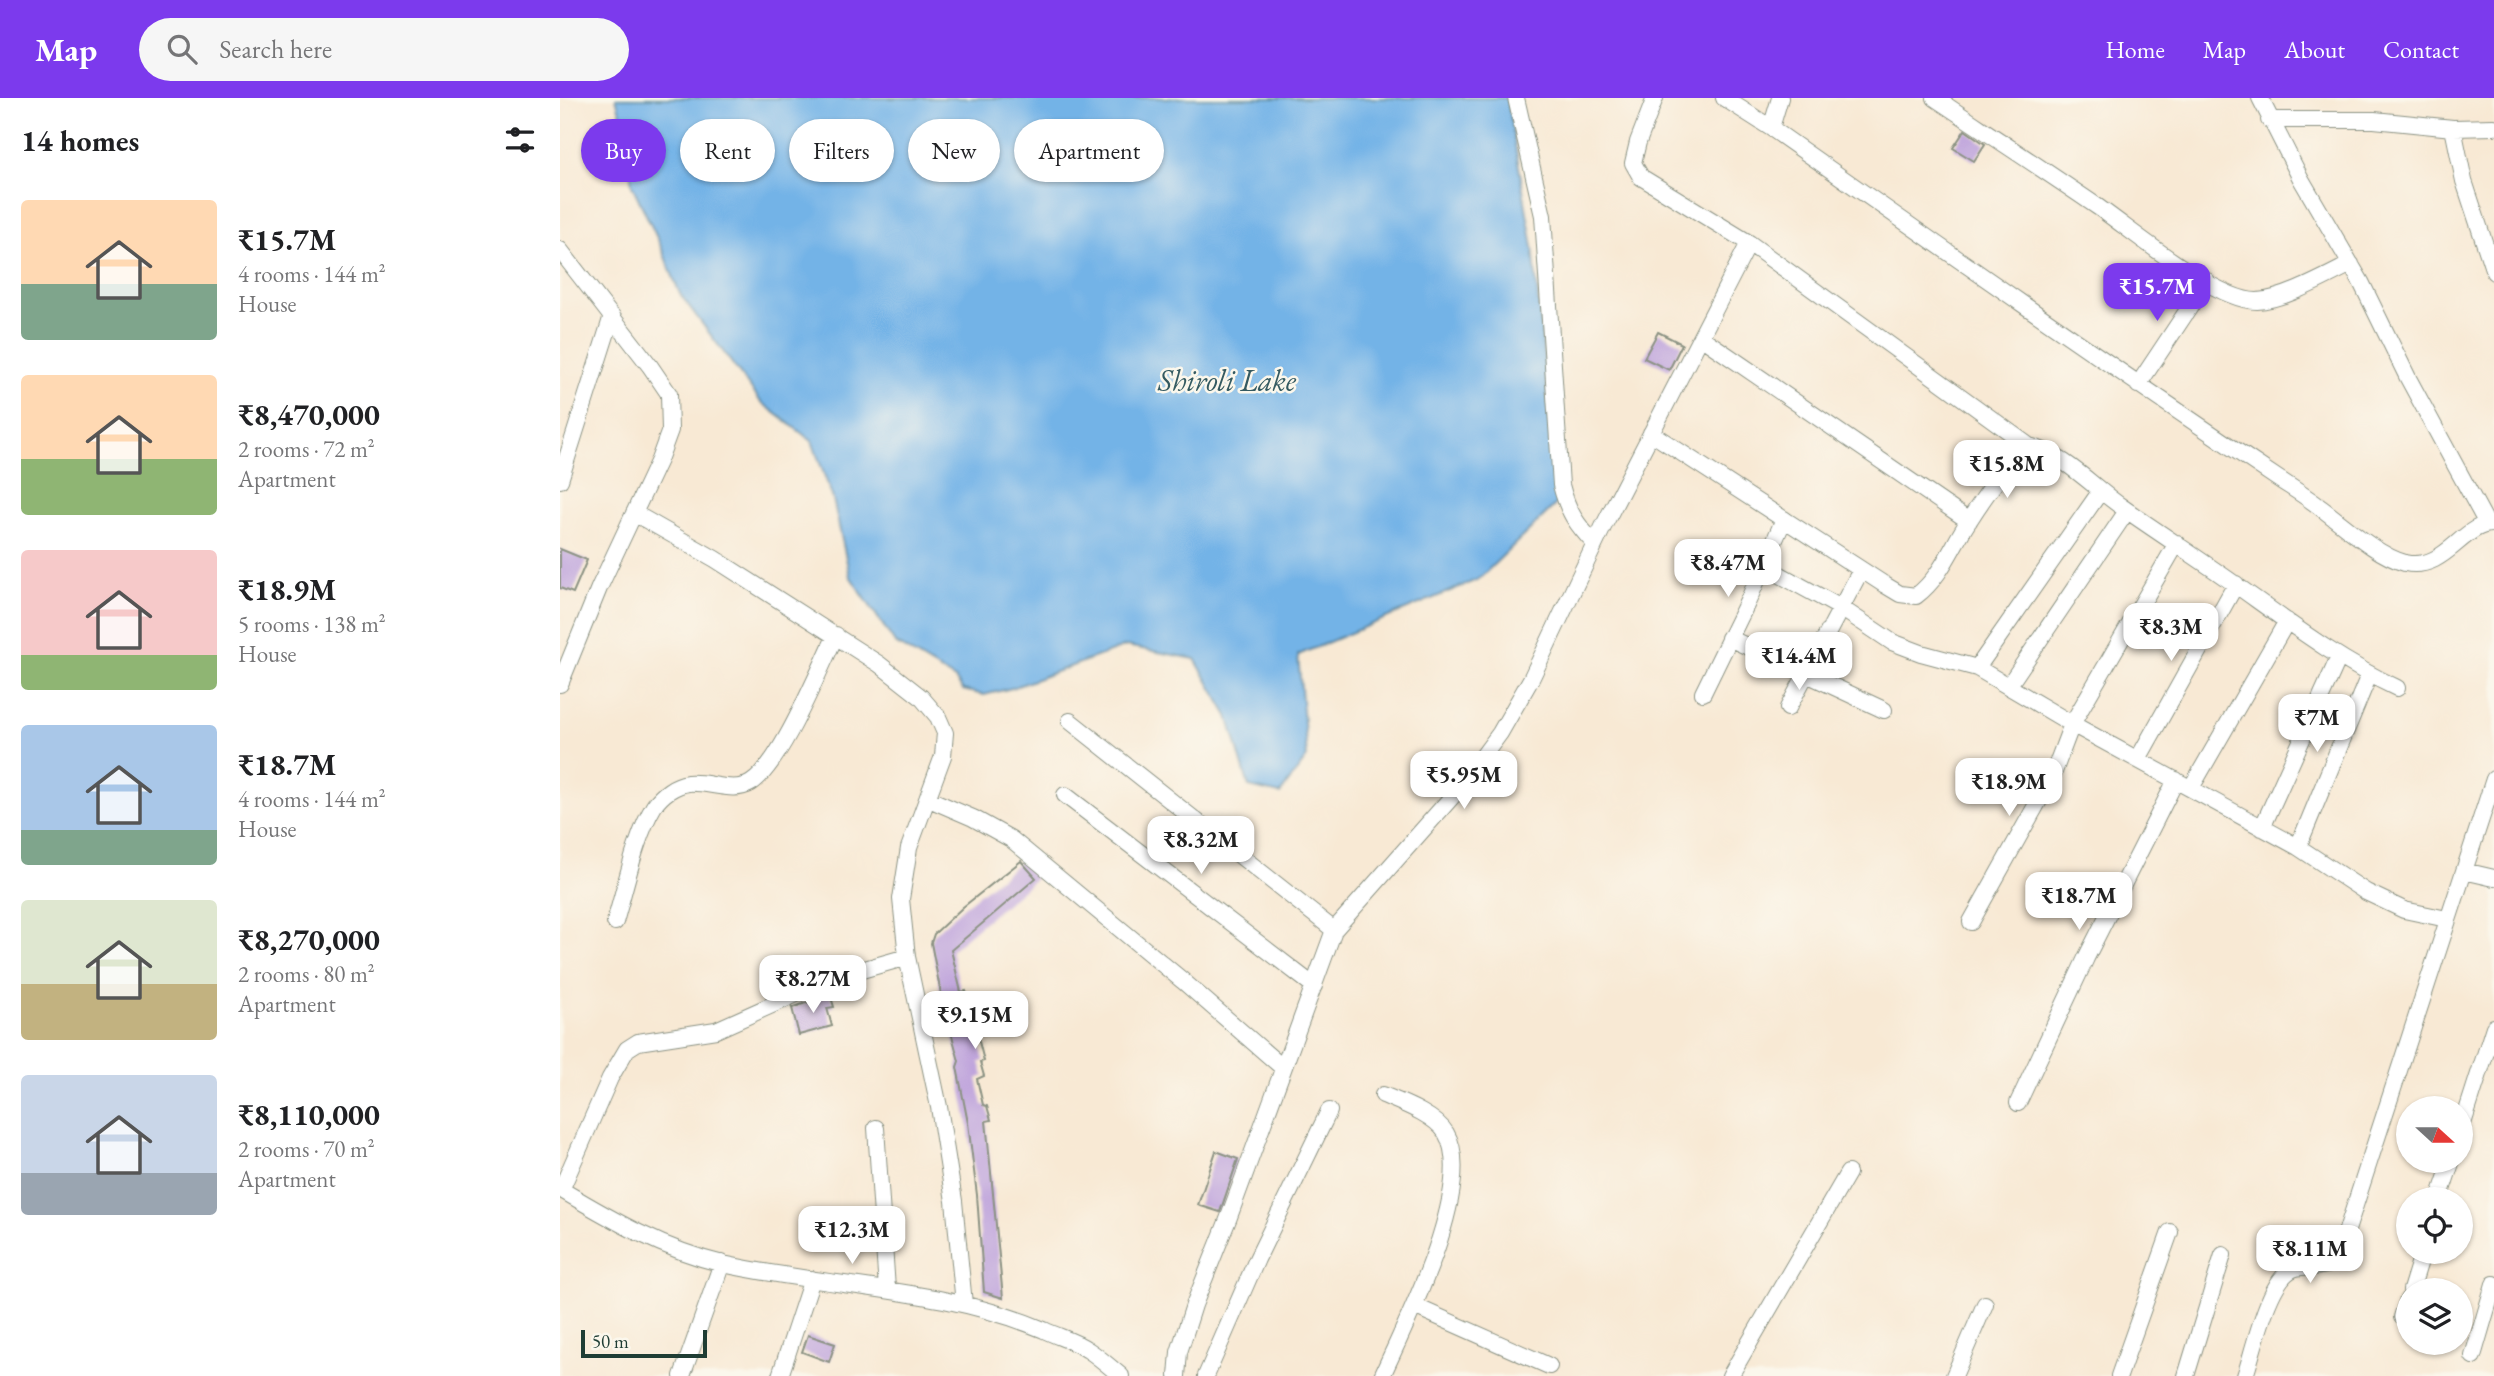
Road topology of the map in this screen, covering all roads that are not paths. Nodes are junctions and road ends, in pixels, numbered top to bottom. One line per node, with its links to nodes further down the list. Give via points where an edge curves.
1 (1516, 98): 29 (street, via 1543,216 1561,485 1567,508)
2 (1655, 98): 11 (street, via 1633,163 1641,177)
3 (1724, 98): 9 (street)
4 (1780, 98): 9 (street)
5 (1935, 98): 15 (street)
6 (2260, 98): 7 (street)
7 (2269, 120): 10 (street, via 2374,120); 13 (street)
8 (2494, 127): 10 (street)
9 (1771, 128): 18 (street)
10 (2453, 128): 14 (street, via 2464,181)
11 (1749, 243): 17 (street); 20 (street)
12 (560, 250): 16 (street)
13 (2351, 264): 15 (street, via 2298,290 2258,301); 27 (street, via 2408,378)
14 (2494, 272)
15 (2207, 282): 18 (street)
16 (612, 316): 21 (street); 24 (street, via 669,394 670,429)
17 (1702, 338): 19 (street); 26 (street)
18 (2138, 385): 27 (street, via 2358,536 2405,563 2423,564 2445,555 2465,537)
19 (1651, 433): 25 (street); 29 (street)
20 (2029, 446): 22 (street, via 2058,458); 26 (street, via 2017,455)
21 (560, 480)
22 (2101, 492): 23 (street); 38 (street)
23 (2127, 510): 28 (street); 42 (street)
24 (634, 513): 35 (street); 41 (street)
25 (1784, 519): 30 (street); 31 (street)
26 (1969, 521): 31 (street, via 1940,571 1916,596 1900,594)
27 (2491, 524)
28 (2178, 543): 32 (street); 48 (street)
29 (1595, 544): 62 (street, via 1500,733 1458,790)
30 (1763, 566): 33 (street); 36 (street)
31 (1861, 570): 33 (street)
32 (2236, 584): 34 (street); 49 (street)
33 (1841, 608): 38 (street, via 1892,642); 39 (street)
34 (2287, 621): 37 (street); 52 (street)
35 (836, 635): 54 (street, via 921,697 938,717 945,733 943,756); 60 (street, via 763,773 749,784 733,788 688,783 669,789 654,806)
36 (1729, 638): 39 (street); 44 (street)
37 (2339, 657): 40 (street); 55 (street)
38 (1977, 668): 42 (street)
39 (1806, 675): 45 (street); 46 (street)
40 (2369, 675): 43 (street); 56 (street)
41 (560, 684)
42 (2009, 685): 48 (street)
43 (2397, 688)
44 (1703, 693)
45 (1787, 708)
46 (1884, 710)
47 (1070, 721): 62 (street)
48 (2072, 724): 49 (street); 61 (street, via 2052,777)
49 (2138, 759): 51 (street)
50 (2494, 779): 57 (street)
51 (2176, 780): 52 (street); 69 (street)
52 (2191, 788): 55 (street)
53 (1065, 795): 64 (street)
54 (929, 799): 63 (street, via 909,848 901,899); 66 (street, via 1011,839)
55 (2262, 828): 56 (street)
56 (2298, 847): 59 (street, via 2366,892 2404,910)
57 (2464, 871): 58 (street); 59 (street)
58 (2494, 878)
59 (2447, 919): 95 (street, via 2346,1233 2330,1264 2296,1267 2274,1287)
60 (615, 922)
61 (1971, 922)
62 (1334, 930): 64 (street)
63 (907, 957): 73 (street, via 830,979 716,1030 638,1042 627,1049); 80 (street, via 939,1107)
64 (1314, 986): 66 (street)
65 (2494, 1027): 68 (street)
66 (1283, 1068): 89 (street, via 1194,1305 1179,1352)
67 (1382, 1095): 82 (street, via 1423,1113 1446,1133 1455,1163 1449,1205)
68 (2472, 1096)
69 (2018, 1103)
70 (1329, 1111): 90 (street)
71 (876, 1128): 79 (street)
72 (1848, 1173): 85 (street)
73 (561, 1190): 76 (street, via 673,1249)
74 (2170, 1232): 93 (street)
75 (2224, 1255): 94 (street)
76 (722, 1263): 77 (street); 86 (street)
77 (811, 1279): 79 (street); 87 (street)
78 (2494, 1284): 83 (street)
79 (887, 1289): 80 (street)
80 (964, 1304): 88 (street, via 1086,1349)
81 (1985, 1304): 92 (street)
82 (1414, 1306): 84 (street); 91 (street)
83 (2473, 1356)
84 (1549, 1366)
85 (1735, 1374)
86 (682, 1376)
87 (780, 1376)
88 (1121, 1376)
89 (1177, 1376)
90 (1206, 1376)
91 (1382, 1376)
92 (1954, 1376)
93 (2119, 1376)
94 (2186, 1376)
95 (2245, 1376)

